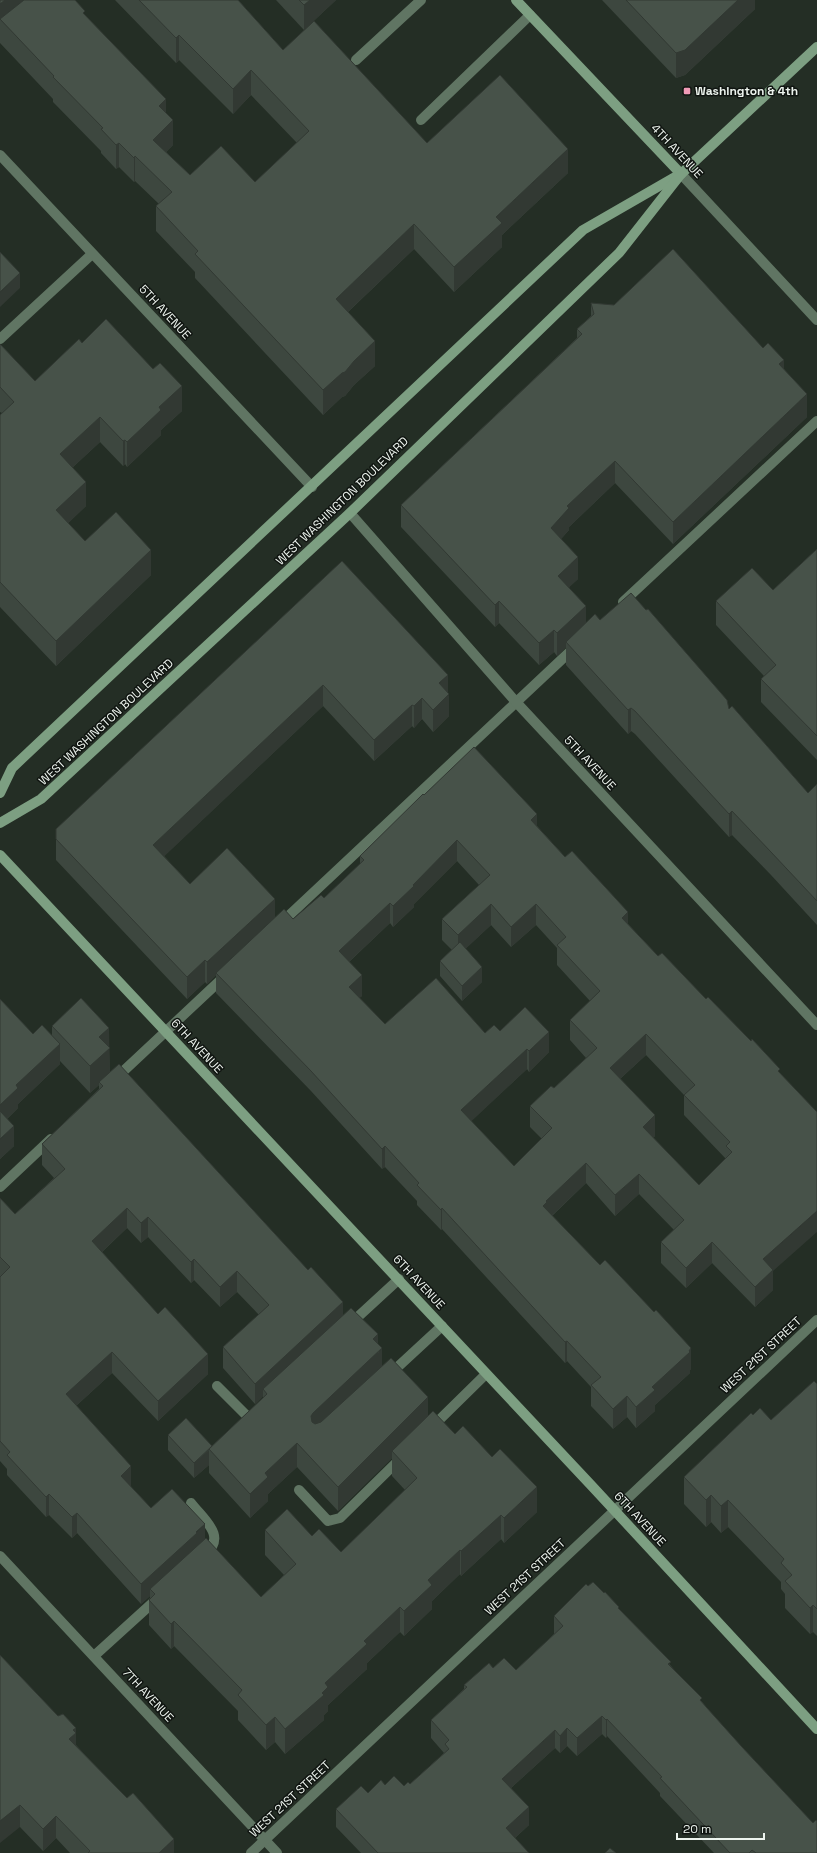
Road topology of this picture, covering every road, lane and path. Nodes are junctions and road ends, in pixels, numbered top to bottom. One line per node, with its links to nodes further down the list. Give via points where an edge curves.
1 (421, 0): 5 (street)
2 (516, 0): 3 (main road, 4TH AVENUE)
3 (530, 15): 6 (street); 8 (main road, 4TH AVENUE)
4 (817, 47): 8 (main road, WEST WASHINGTON BOULEVARD)
5 (356, 60)
6 (421, 120)
7 (0, 155): 9 (street, 5TH AVENUE)
8 (681, 174): 10 (street, 4TH AVENUE); 13 (main road, WEST WASHINGTON BOULEVARD, via 583,230); 14 (main road, WEST WASHINGTON BOULEVARD, via 620,253)
9 (92, 254): 11 (street); 13 (street, 5TH AVENUE)
10 (817, 320)
11 (0, 339)
12 (817, 421): 15 (street)
13 (312, 487): 18 (main road, WEST WASHINGTON BOULEVARD, via 12,768)
14 (350, 513): 17 (street, 5TH AVENUE); 19 (main road, WEST WASHINGTON BOULEVARD, via 41,800)
15 (615, 610)
16 (586, 636): 17 (street)
17 (516, 702): 21 (street); 23 (street, 5TH AVENUE)
18 (0, 793)
19 (0, 823)
20 (0, 855): 24 (main road, 6TH AVENUE)
21 (273, 931)
22 (232, 969): 24 (street)
23 (817, 1025)
24 (166, 1032): 25 (street); 28 (main road, 6TH AVENUE)
25 (108, 1086)
26 (57, 1134): 27 (street)
27 (0, 1187)
28 (399, 1279): 30 (main road, 6TH AVENUE); 31 (street)
29 (817, 1320): 40 (street, WEST 21ST STREET)
30 (442, 1326): 32 (main road, 6TH AVENUE); 33 (street)
31 (344, 1330)
32 (486, 1374): 36 (street); 40 (main road, 6TH AVENUE)
33 (384, 1380)
34 (217, 1386): 35 (street, via 249,1418)
35 (260, 1408)
36 (422, 1438)
37 (411, 1448): 38 (street, via 340,1518 328,1522)
38 (299, 1490)
39 (191, 1503): 42 (street, via 214,1532 215,1539 213,1548)
40 (615, 1511): 45 (main road, 6TH AVENUE); 46 (street, WEST 21ST STREET)
41 (0, 1556): 44 (street, 7TH AVENUE)
42 (196, 1564)
43 (166, 1590): 44 (street)
44 (94, 1656): 46 (street, 7TH AVENUE)
45 (817, 1729)
46 (265, 1840): 47 (street, WEST 21ST STREET); 48 (street, 7TH AVENUE)
47 (251, 1853)
48 (277, 1853)

